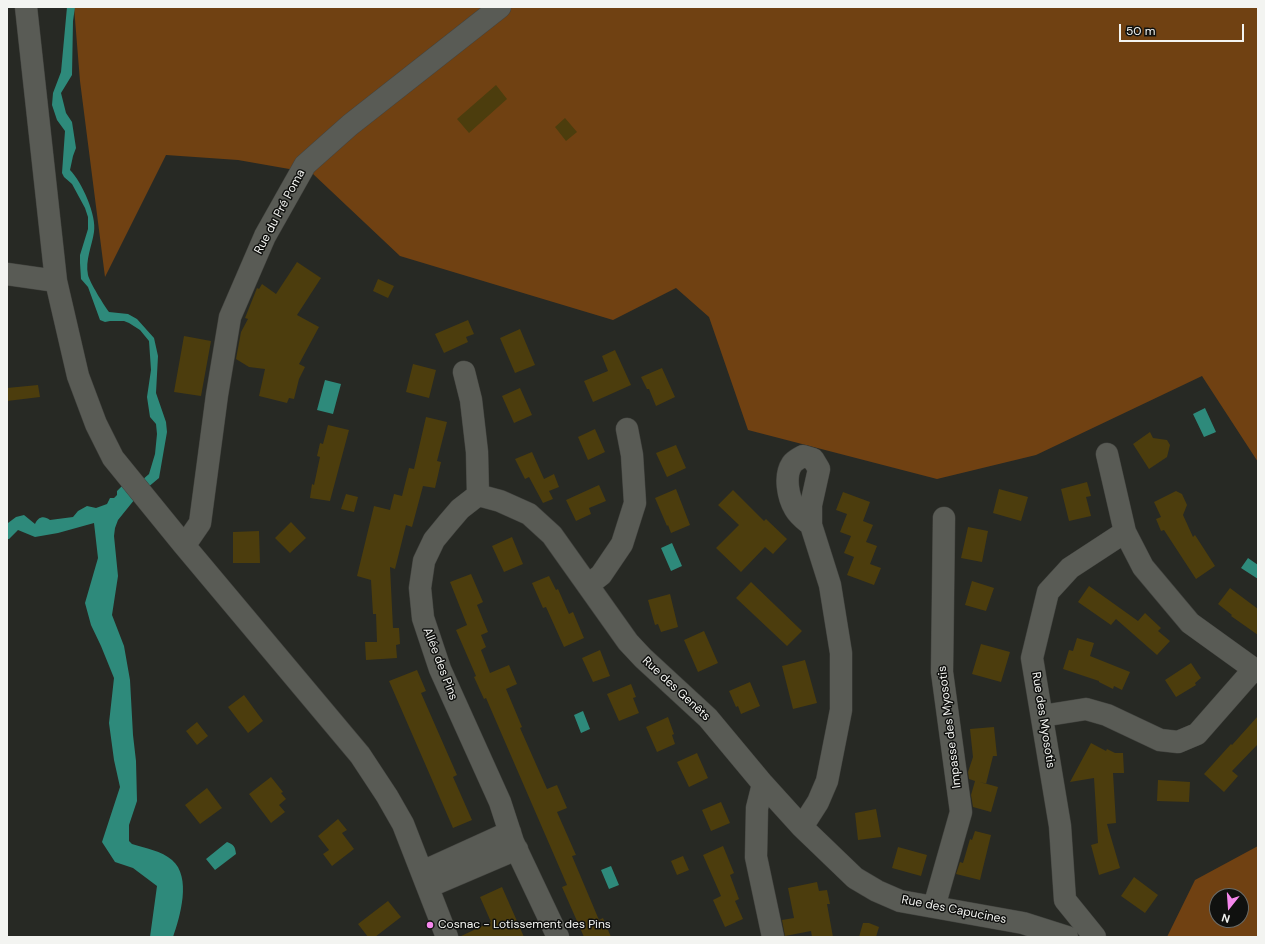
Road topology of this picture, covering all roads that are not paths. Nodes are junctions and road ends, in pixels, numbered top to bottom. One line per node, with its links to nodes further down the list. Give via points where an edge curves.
1 (26, 7): 4 (street)
2 (500, 7): 12 (street, Rue du Pré Poma, via 350,125 305,165 265,236 230,318 200,523)
3 (7, 274): 4 (street)
4 (56, 281): 12 (street, via 78,376 96,424 113,458)
5 (464, 372): 8 (street, via 471,400 477,452)
6 (627, 429): 13 (street, via 636,503 622,544 601,575)
7 (1107, 454): 11 (street)
8 (478, 494): 13 (street, Rue des Genêts, via 529,514 552,535); 18 (street, Allée des Pins, via 460,509 434,540 424,561 420,588 423,618 440,669 500,802)
9 (944, 518): 20 (street, Impasse des Myosotis, via 942,672 961,812)
10 (811, 525): 17 (street, via 830,585 842,653 841,710 827,781 818,802)
11 (1125, 532): 14 (street, via 1143,567 1190,623); 15 (street, Rue des Myosotis, via 1070,568 1048,592 1032,658)
12 (183, 544): 19 (street, via 360,755 403,824)
13 (588, 585): 16 (street, Rue des Genêts, via 628,642 708,718)
14 (1256, 671): 15 (street, via 1197,734 1178,742 1160,740 1107,715 1086,710)
15 (1042, 716): 25 (street, Rue des Myosotis, via 1060,826 1065,900)
16 (763, 784): 17 (street, Rue des Capucines); 23 (street, via 757,808 756,857)
17 (802, 827): 20 (street, Rue des Capucines, via 855,878 900,901)
18 (513, 841): 19 (street); 22 (street, Allée des Pins)
19 (425, 880): 21 (street)
20 (934, 907): 24 (street, Rue des Capucines, via 1023,923)
21 (447, 937)
22 (558, 937)
23 (773, 937)
24 (1067, 937)
25 (1095, 937)

